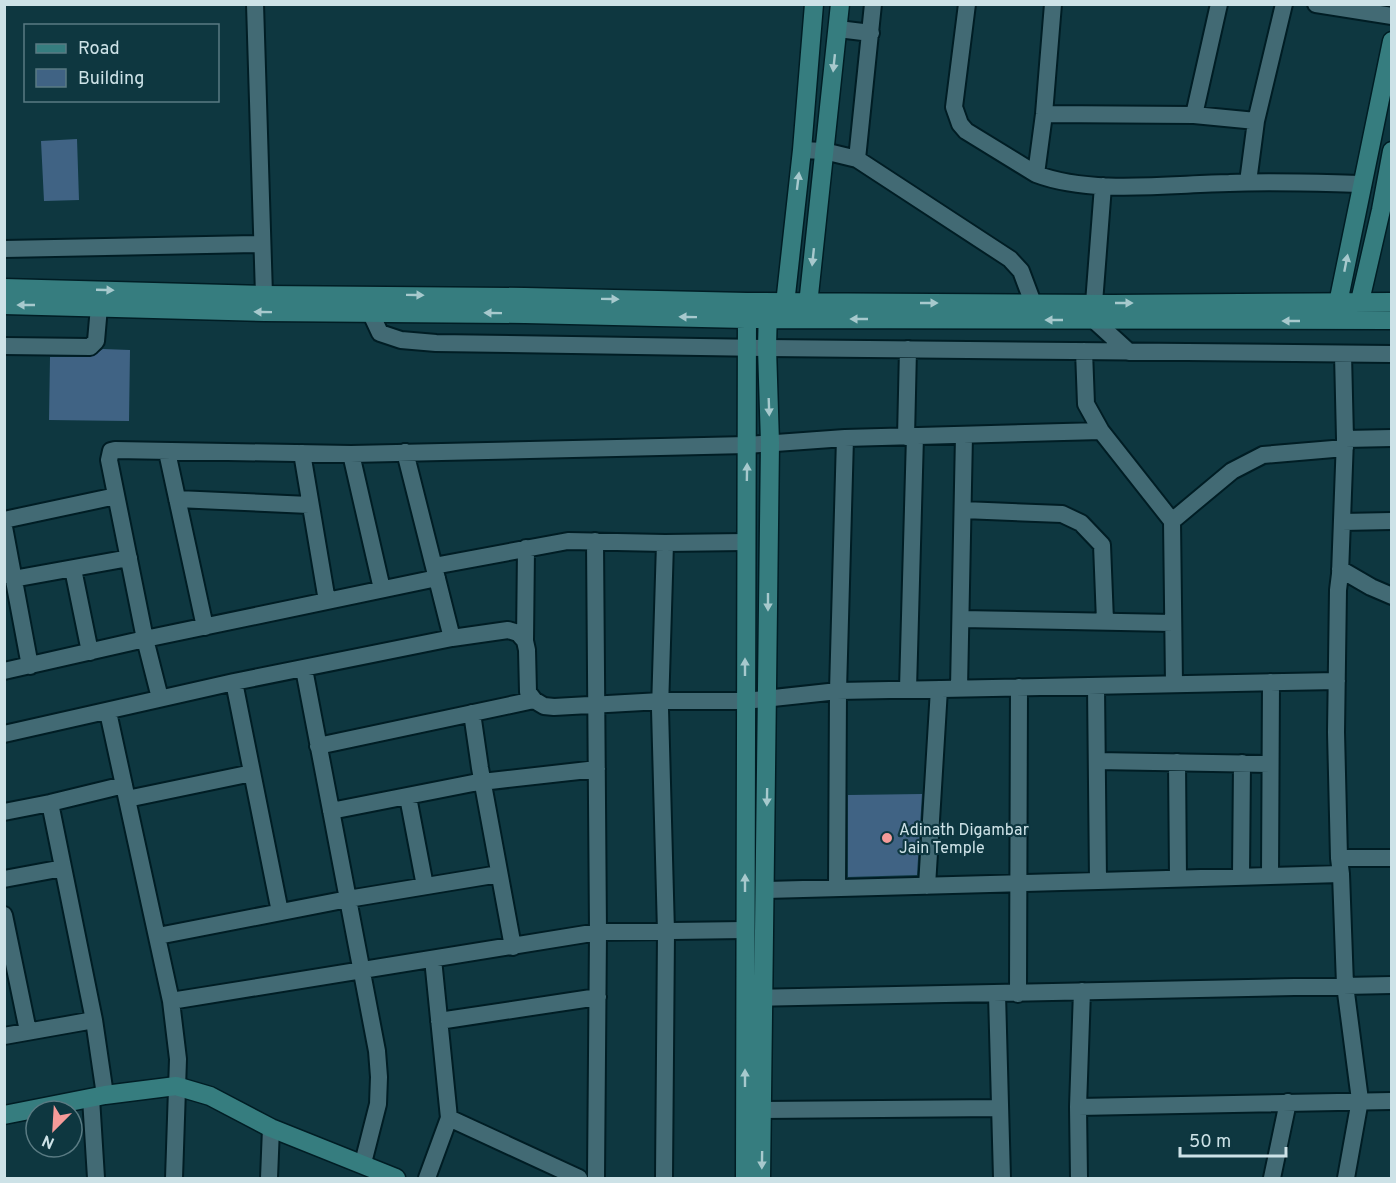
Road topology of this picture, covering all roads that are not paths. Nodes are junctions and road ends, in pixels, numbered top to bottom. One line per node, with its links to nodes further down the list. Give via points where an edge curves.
1 (255, 4): 26 (street)
2 (814, 4): 17 (street)
3 (840, 4): 11 (street)
4 (873, 4): 12 (street)
5 (967, 4): 22 (street, via 954,107 960,124)
6 (1053, 4): 14 (street)
7 (1219, 4): 15 (street)
8 (1284, 4): 16 (street)
9 (1316, 4): 10 (street)
10 (1392, 16)
11 (838, 29): 12 (street); 18 (street, one-way to 18)
12 (871, 33): 19 (street)
13 (1392, 41): 21 (street)
14 (1044, 114): 15 (street); 22 (street)
15 (1194, 116): 16 (street)
16 (1256, 121): 23 (street)
17 (802, 150): 18 (street); 39 (street, one-way to 17)
18 (824, 151): 19 (street); 40 (street, one-way to 40)
19 (857, 159): 34 (street, via 1010,259 1021,271)
20 (1391, 159): 21 (street); 42 (street)
21 (1367, 162): 24 (street)
22 (1036, 174): 25 (street)
23 (1248, 182): 24 (street); 25 (street)
24 (1363, 184): 31 (street, one-way to 24)
25 (1103, 186): 41 (street)
26 (261, 244): 27 (street); 29 (street)
27 (4, 249)
28 (4, 288): 30 (street)
29 (264, 295): 30 (street, one-way to 29); 35 (street)
30 (65, 297): 36 (street, one-way to 36); 37 (street)
31 (1338, 302): 41 (street, one-way to 31); 42 (street); 44 (street)
32 (1392, 302): 42 (street)
33 (364, 303): 35 (street); 38 (street); 46 (street, via 380,333 401,340)
34 (1033, 303): 40 (street, one-way to 34); 41 (street)
35 (321, 304): 37 (street, one-way to 37)
36 (4, 305)
37 (99, 307): 45 (street, via 96,341 90,347)
38 (747, 310): 39 (street); 46 (street)
39 (776, 310): 40 (street); 47 (street)
40 (807, 310): 41 (street, one-way to 40)
41 (1095, 312): 44 (street, one-way to 41); 50 (street)
42 (1357, 312): 43 (street); 44 (street)
43 (1392, 320)
44 (1335, 321)
45 (4, 346)
46 (746, 348): 47 (street); 60 (street)
47 (767, 348): 48 (street); 58 (street, one-way to 58)
48 (908, 349): 49 (street); 55 (street)
49 (1090, 351): 50 (street); 53 (street, via 1086,404)
50 (1122, 352): 51 (street)
51 (1343, 354): 52 (street); 59 (street)
52 (1392, 354)
53 (1101, 431): 54 (street); 70 (street)
54 (964, 435): 55 (street); 68 (street)
55 (911, 437): 56 (street); 105 (street)
56 (845, 438): 58 (street); 106 (street)
57 (1392, 438): 59 (street)
58 (770, 443): 60 (street); 108 (street, one-way to 108)
59 (1345, 444): 70 (street, via 1263,456 1227,475); 71 (street)
60 (747, 445): 62 (street); 75 (street, one-way to 60)
61 (167, 452): 63 (street); 65 (street, via 111,451 109,460); 66 (street)
62 (405, 452): 64 (street); 80 (street)
63 (302, 453): 64 (street); 67 (street)
64 (351, 454): 83 (street)
65 (117, 496): 69 (street); 78 (street)
66 (177, 500): 67 (street); 89 (street)
67 (309, 505): 85 (street)
68 (963, 510): 86 (street); 87 (street, via 1062,514 1082,523 1102,545)
69 (4, 520)
70 (1172, 520): 88 (street)
71 (1342, 522): 72 (street); 81 (street)
72 (1392, 522)
73 (4, 527): 82 (street)
74 (595, 541): 76 (street); 77 (street, via 553,542); 112 (street)
75 (745, 542): 76 (street); 111 (street, one-way to 75)
76 (665, 543): 110 (street)
77 (526, 548): 80 (street); 92 (street)
78 (129, 558): 79 (street); 91 (street)
79 (73, 569): 82 (street); 93 (street)
80 (435, 572): 83 (street); 90 (street)
81 (1340, 578): 84 (street); 97 (street)
82 (13, 579): 94 (street)
83 (382, 589): 85 (street)
84 (1392, 596)
85 (327, 601): 89 (street)
86 (961, 619): 87 (street); 104 (street)
87 (1105, 621): 88 (street)
88 (1173, 623): 100 (street)
89 (205, 627): 91 (street)
90 (452, 638): 92 (street, via 508,630); 95 (street)
91 (145, 639): 93 (street); 107 (street)
92 (525, 641): 109 (street, via 528,692)
93 (90, 652): 94 (street)
94 (30, 666): 96 (street)
95 (304, 669): 98 (street); 116 (street)
96 (4, 671)
97 (1337, 681): 99 (street); 130 (street)
98 (234, 682): 107 (street); 122 (street)
99 (1270, 682): 100 (street); 120 (street)
100 (1174, 684): 101 (street)
101 (1096, 686): 102 (street); 117 (street)
102 (1019, 687): 104 (street); 138 (street)
103 (939, 688): 104 (street); 105 (street); 140 (street)
104 (959, 688)
105 (908, 689): 106 (street)
106 (838, 691): 108 (street); 141 (street)
107 (160, 698): 113 (street)
108 (767, 698): 111 (street); 142 (street, one-way to 142)
109 (534, 700): 112 (street, via 554,707); 114 (street)
110 (661, 701): 111 (street); 112 (street); 148 (street)
111 (745, 701): 146 (street, one-way to 111)
112 (597, 705): 121 (street)
113 (108, 711): 115 (street); 124 (street)
114 (472, 713): 116 (street); 123 (street)
115 (4, 734)
116 (318, 746): 127 (street)
117 (1096, 761): 118 (street); 137 (street)
118 (1177, 762): 119 (street); 135 (street)
119 (1242, 763): 120 (street); 133 (street)
120 (1270, 764): 134 (street)
121 (597, 769): 123 (street); 147 (street)
122 (252, 773): 124 (street); 144 (street)
123 (483, 782): 125 (street); 132 (street)
124 (125, 792): 126 (street); 149 (street)
125 (408, 797): 127 (street); 139 (street)
126 (50, 803): 128 (street); 131 (street)
127 (331, 811): 143 (street)
128 (4, 812)
129 (1392, 858): 130 (street)
130 (1340, 866): 134 (street); 153 (street)
131 (63, 868): 136 (street); 162 (street)
132 (499, 874): 139 (street); 150 (street)
133 (1242, 876): 134 (street); 135 (street)
134 (1270, 876)
135 (1178, 878): 137 (street)
136 (4, 879)
137 (1098, 881): 138 (street)
138 (1019, 884): 140 (street); 157 (street)
139 (425, 886): 143 (street)
140 (927, 886): 141 (street)
141 (837, 888): 142 (street)
142 (766, 890): 159 (street)
143 (348, 899): 144 (street); 152 (street)
144 (280, 912): 149 (street)
145 (4, 915): 164 (street)
146 (745, 930): 148 (street); 160 (street)
147 (598, 932): 148 (street); 150 (street); 158 (street)
148 (666, 932): 185 (street)
149 (158, 936): 161 (street)
150 (513, 947): 151 (street)
151 (433, 959): 152 (street); 163 (street)
152 (362, 969): 161 (street); 177 (street, via 379,1077 378,1104)
153 (1345, 985): 154 (street); 155 (street); 168 (street)
154 (1392, 985)
155 (1082, 991): 157 (street); 171 (street)
156 (998, 994): 157 (street); 159 (street); 172 (street)
157 (1018, 994)
158 (598, 997): 163 (street); 184 (street)
159 (765, 998): 160 (street); 173 (street)
160 (745, 999): 173 (street, one-way to 160)
161 (171, 1001): 166 (street)
162 (93, 1020): 164 (street); 167 (street)
163 (439, 1021): 175 (street)
164 (28, 1031): 165 (street)
165 (4, 1036)
166 (177, 1086): 167 (street); 176 (street, via 210,1096); 179 (street)
167 (98, 1096): 174 (street); 178 (street)
168 (1360, 1100): 169 (street); 170 (street); 191 (street)
169 (1392, 1101)
170 (1288, 1102): 171 (street); 190 (street)
171 (1078, 1107): 189 (street)
172 (1000, 1108): 173 (street); 188 (street)
173 (754, 1109): 186 (street); 187 (street, one-way to 187)
174 (4, 1115)
175 (448, 1118): 182 (street); 183 (street)
176 (271, 1128): 177 (street); 180 (street)
177 (363, 1163): 181 (street)
178 (96, 1179)
179 (174, 1179)
180 (269, 1179)
181 (396, 1179)
182 (426, 1179)
183 (579, 1179)
184 (596, 1179)
185 (664, 1179)
186 (745, 1179)
187 (761, 1179)
188 (1002, 1179)
189 (1079, 1179)
190 (1272, 1179)
191 (1346, 1179)

